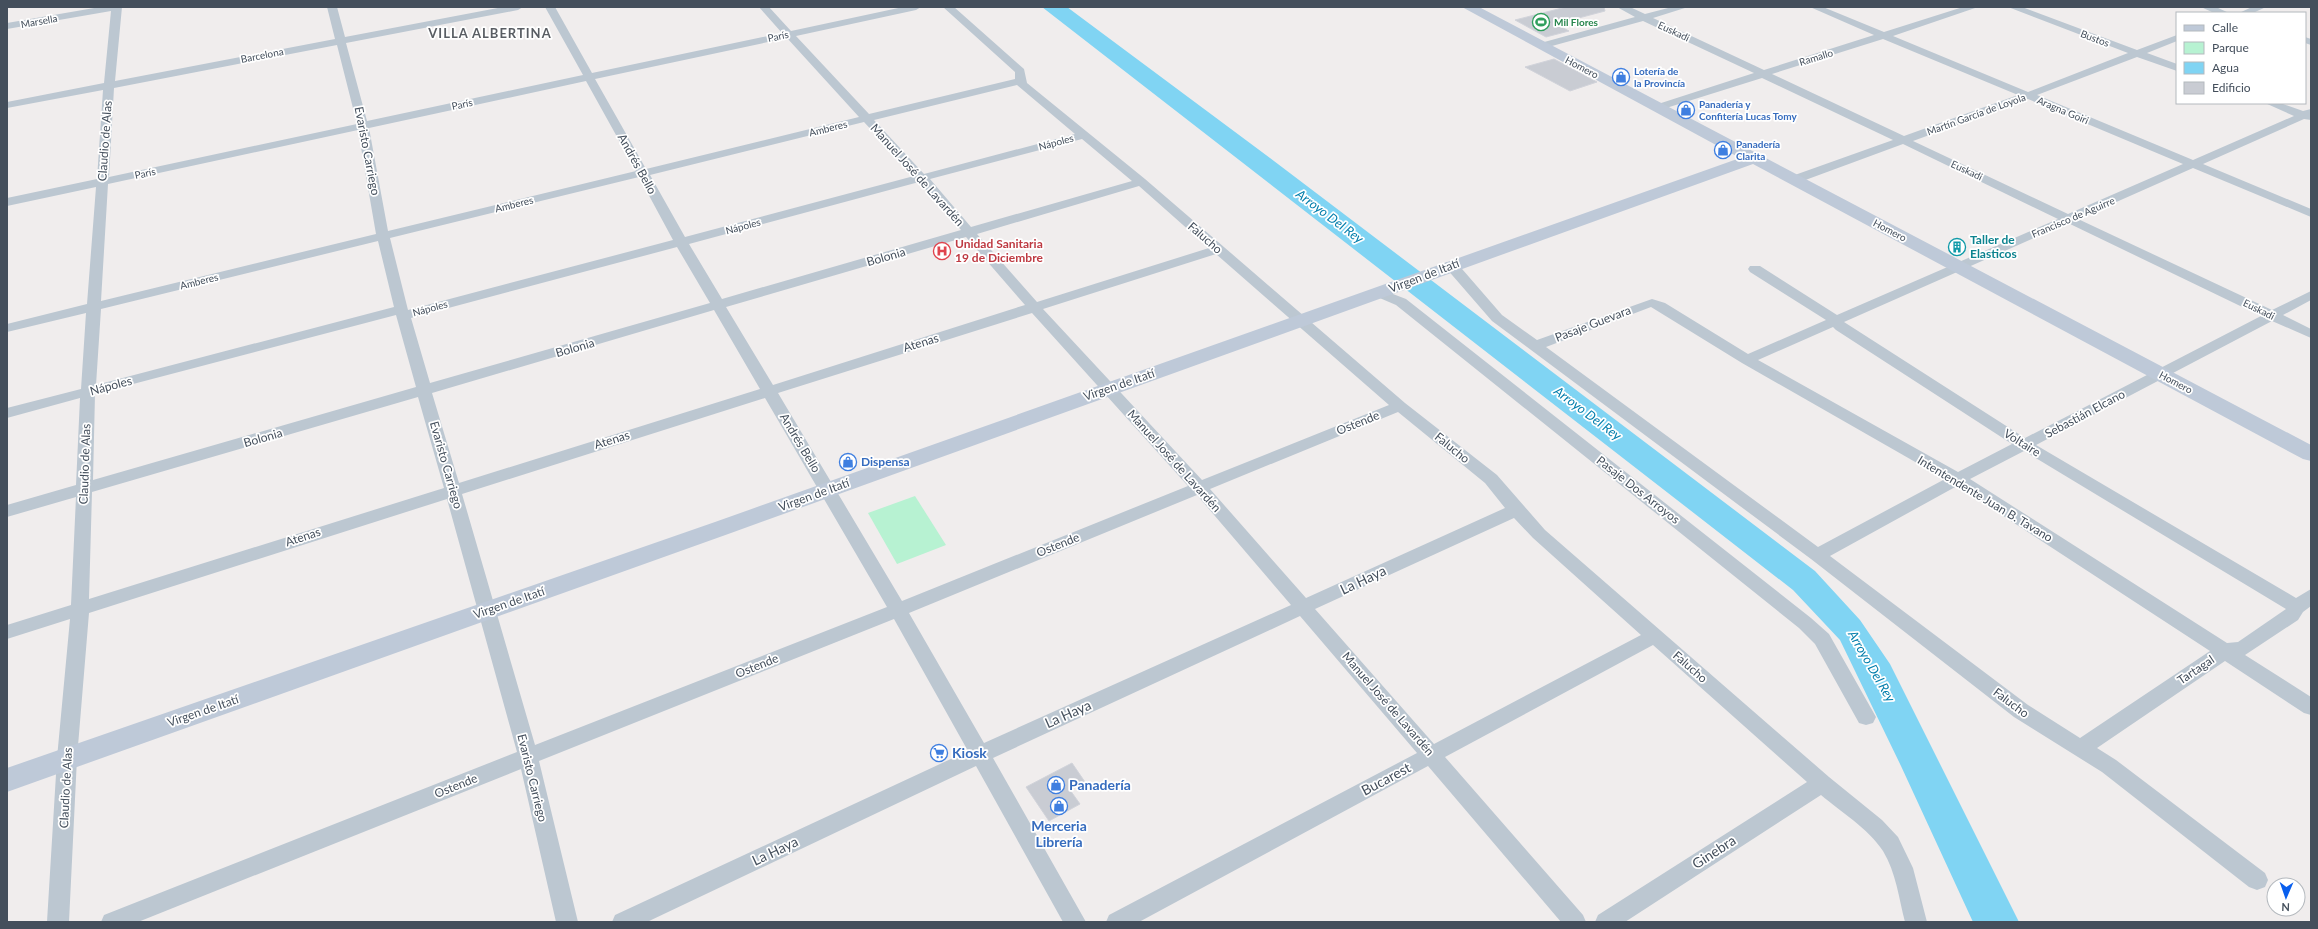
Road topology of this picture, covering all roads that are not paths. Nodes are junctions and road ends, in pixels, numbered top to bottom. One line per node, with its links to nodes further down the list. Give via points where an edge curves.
1 (116, 7): 19 (street, Marsella); 30 (street, Claudio de Alas)
2 (332, 7): 23 (street, Evaristo Carriego)
3 (518, 7): 23 (street, Barcelona)
4 (550, 7): 28 (street, Andrés Bello)
5 (764, 7): 20 (street, Manuel José de Lavardén)
6 (916, 7): 20 (street, París)
7 (948, 7): 29 (street, Falucho, via 1020,71)
8 (1469, 7): 24 (street, Homero)
9 (1622, 7): 18 (street, Euskadi)
10 (1683, 7): 18 (street)
11 (1815, 7): 21 (street, Aragna Goiri)
12 (1973, 7): 21 (street, Ramallo)
13 (2013, 7): 25 (street, Bustos)
14 (2206, 7): 16 (street)
15 (2261, 7): 17 (street)
16 (2221, 12)
17 (2247, 12)
18 (1645, 18): 24 (street); 27 (street, Euskadi)
19 (7, 26)
20 (789, 34): 28 (street, París); 36 (street, Manuel José de Lavardén)
21 (1885, 36): 27 (street, Ramallo); 31 (street, Aragna Goiri)
22 (2176, 38): 25 (street, Martín García de Loyola)
23 (341, 40): 30 (street, Barcelona); 37 (street, Evaristo Carriego)
24 (1541, 46): 34 (street, Homero)
25 (2136, 53): 26 (street, Bustos); 31 (street, Martín García de Loyola)
26 (2176, 68)
27 (1765, 73): 34 (street, Ramallo); 39 (street, Euskadi)
28 (588, 76): 37 (street, París); 42 (street, Andrés Bello)
29 (1020, 81): 36 (street, Amberes); 38 (street, Falucho)
30 (109, 85): 32 (street, Barcelona); 45 (street, Claudio de Alas)
31 (2029, 95): 39 (street, Martín García de Loyola); 41 (street, Aragna Goiri)
32 (7, 104)
33 (2273, 104): 35 (street)
34 (1658, 107): 40 (street, Homero)
35 (2308, 115): 41 (street, Francisco de Aguirre)
36 (867, 118): 42 (street, Amberes); 43 (street, Manuel José de Lavardén)
37 (363, 126): 45 (street, París); 51 (street, Evaristo Carriego)
38 (1083, 135): 43 (street, Nápoles); 46 (street, Falucho)
39 (1905, 140): 44 (street, Martín García de Loyola); 49 (street, Euskadi)
40 (1755, 158): 44 (street, Homero); 55 (street, Virgen de Itatí)
41 (2194, 164): 48 (street, Aragna Goiri); 49 (street, Francisco de Aguirre)
42 (643, 173): 51 (street, Amberes); 52 (street, Andrés Bello)
43 (922, 178): 50 (street, Manuel José de Lavardén); 52 (street, Nápoles)
44 (1796, 179): 54 (street, Homero)
45 (103, 182): 47 (street, París); 61 (street, Claudio de Alas)
46 (1142, 182): 50 (street, Bolonia); 53 (street, Falucho)
47 (7, 202)
48 (2311, 214)
49 (2069, 218): 54 (street, Francisco de Aguirre); 64 (street, Euskadi)
50 (969, 232): 60 (street, Bolonia); 62 (street, Manuel José de Lavardén)
51 (383, 236): 61 (street, Amberes); 63 (street, Evaristo Carriego)
52 (681, 242): 60 (street, Andrés Bello); 63 (street, Nápoles)
53 (1218, 249): 62 (street, Atenas); 65 (street, Falucho)
54 (1958, 266): 66 (street, Francisco de Aguirre); 71 (street, Homero)
55 (1445, 267): 57 (street, Virgen de Itatí); 69 (street, Falucho, via 1491,312)
56 (1755, 269): 66 (street, Voltaire)
57 (1385, 291): 65 (street, Virgen de Itatí); 97 (street, Pasaje Dos Arroyos, via 1805,623 1822,640)
58 (2311, 295): 64 (street, Sebastián Elcano)
59 (1652, 303): 69 (street, Pasaje Guevara); 70 (street, Intentendente Juan B. Tavano)
60 (720, 306): 73 (street, Bolonia); 74 (street, Andrés Bello)
61 (94, 307): 67 (street, Amberes); 75 (street, Claudio de Alas)
62 (1034, 307): 72 (street, Manuel José de Lavardén); 74 (street, Atenas)
63 (402, 312): 73 (street, Evaristo Carriego); 75 (street, Nápoles)
64 (2274, 316): 68 (street, Euskadi); 71 (street, Sebastián Elcano)
65 (1303, 321): 72 (street, Virgen de Itatí); 76 (street, Falucho)
66 (1835, 322): 70 (street, Francisco de Aguirre); 78 (street, Voltaire)
67 (7, 328)
68 (2311, 334)
69 (1535, 346): 87 (street, Falucho)
70 (1747, 360): 80 (street, Intentendente Juan B. Tavano)
71 (2161, 374): 78 (street, Sebastián Elcano); 79 (street, Homero)
72 (1109, 388): 81 (street, Manuel José de Lavardén); 84 (street, Virgen de Itatí)
73 (425, 391): 82 (street, Bolonia); 83 (street, Evaristo Carriego)
74 (769, 391): 83 (street, Atenas); 84 (street, Andrés Bello)
75 (88, 392): 77 (street, Nápoles); 82 (street, Claudio de Alas)
76 (1400, 406): 81 (street, Ostende); 85 (street, Falucho, via 1491,479)
77 (7, 413)
78 (2025, 445): 80 (street, Sebastián Elcano); 88 (street, Voltaire)
79 (2311, 454)
80 (1956, 480): 87 (street, Sebastián Elcano); 95 (street, Intentendente Juan B. Tavano)
81 (1200, 488): 89 (street, Manuel José de Lavardén); 91 (street, Ostende)
82 (84, 489): 86 (street, Bolonia); 90 (street, Claudio de Alas)
83 (453, 490): 90 (street, Atenas); 92 (street, Evaristo Carriego)
84 (828, 490): 91 (street, Andrés Bello); 92 (street, Virgen de Itatí)
85 (1516, 510): 89 (street, La Haya); 94 (street, Falucho, via 1539,534)
86 (7, 511)
87 (1817, 555): 98 (street, Falucho, via 2021,711)
88 (2304, 602): 95 (street, Tartagal, via 2292,615 2242,649)
89 (1305, 607): 99 (street, Manuel José de Lavardén); 100 (street, La Haya)
90 (80, 608): 93 (street, Atenas); 102 (street, Claudio de Alas)
91 (898, 610): 100 (street, Andrés Bello); 101 (street, Ostende)
92 (488, 611): 101 (street, Evaristo Carriego); 102 (street, Virgen de Itatí)
93 (7, 632)
94 (1655, 636): 99 (street, Bucarest); 104 (street, Falucho)
95 (2225, 651): 96 (street, Intentendente Juan B. Tavano); 98 (street, Tartagal)
96 (2311, 707)
97 (1866, 717)
98 (2081, 748): 105 (street, Falucho, via 2109,766)
99 (1432, 754): 111 (street, Bucarest); 112 (street, Manuel José de Lavardén)
100 (979, 755): 109 (street, La Haya); 110 (street, Andrés Bello)
101 (528, 757): 107 (street, Ostende); 108 (street, Evaristo Carriego)
102 (67, 758): 103 (street, Virgen de Itatí); 106 (street, Claudio de Alas)
103 (7, 780)
104 (1822, 783): 113 (street, Ginebra); 114 (street, Falucho, via 1875,827 1890,844 1902,868)
105 (2257, 880)
106 (58, 922)
107 (112, 922)
108 (567, 922)
109 (623, 922)
110 (1075, 922)
111 (1117, 922)
112 (1575, 922)
113 (1606, 922)
114 (1916, 922)

